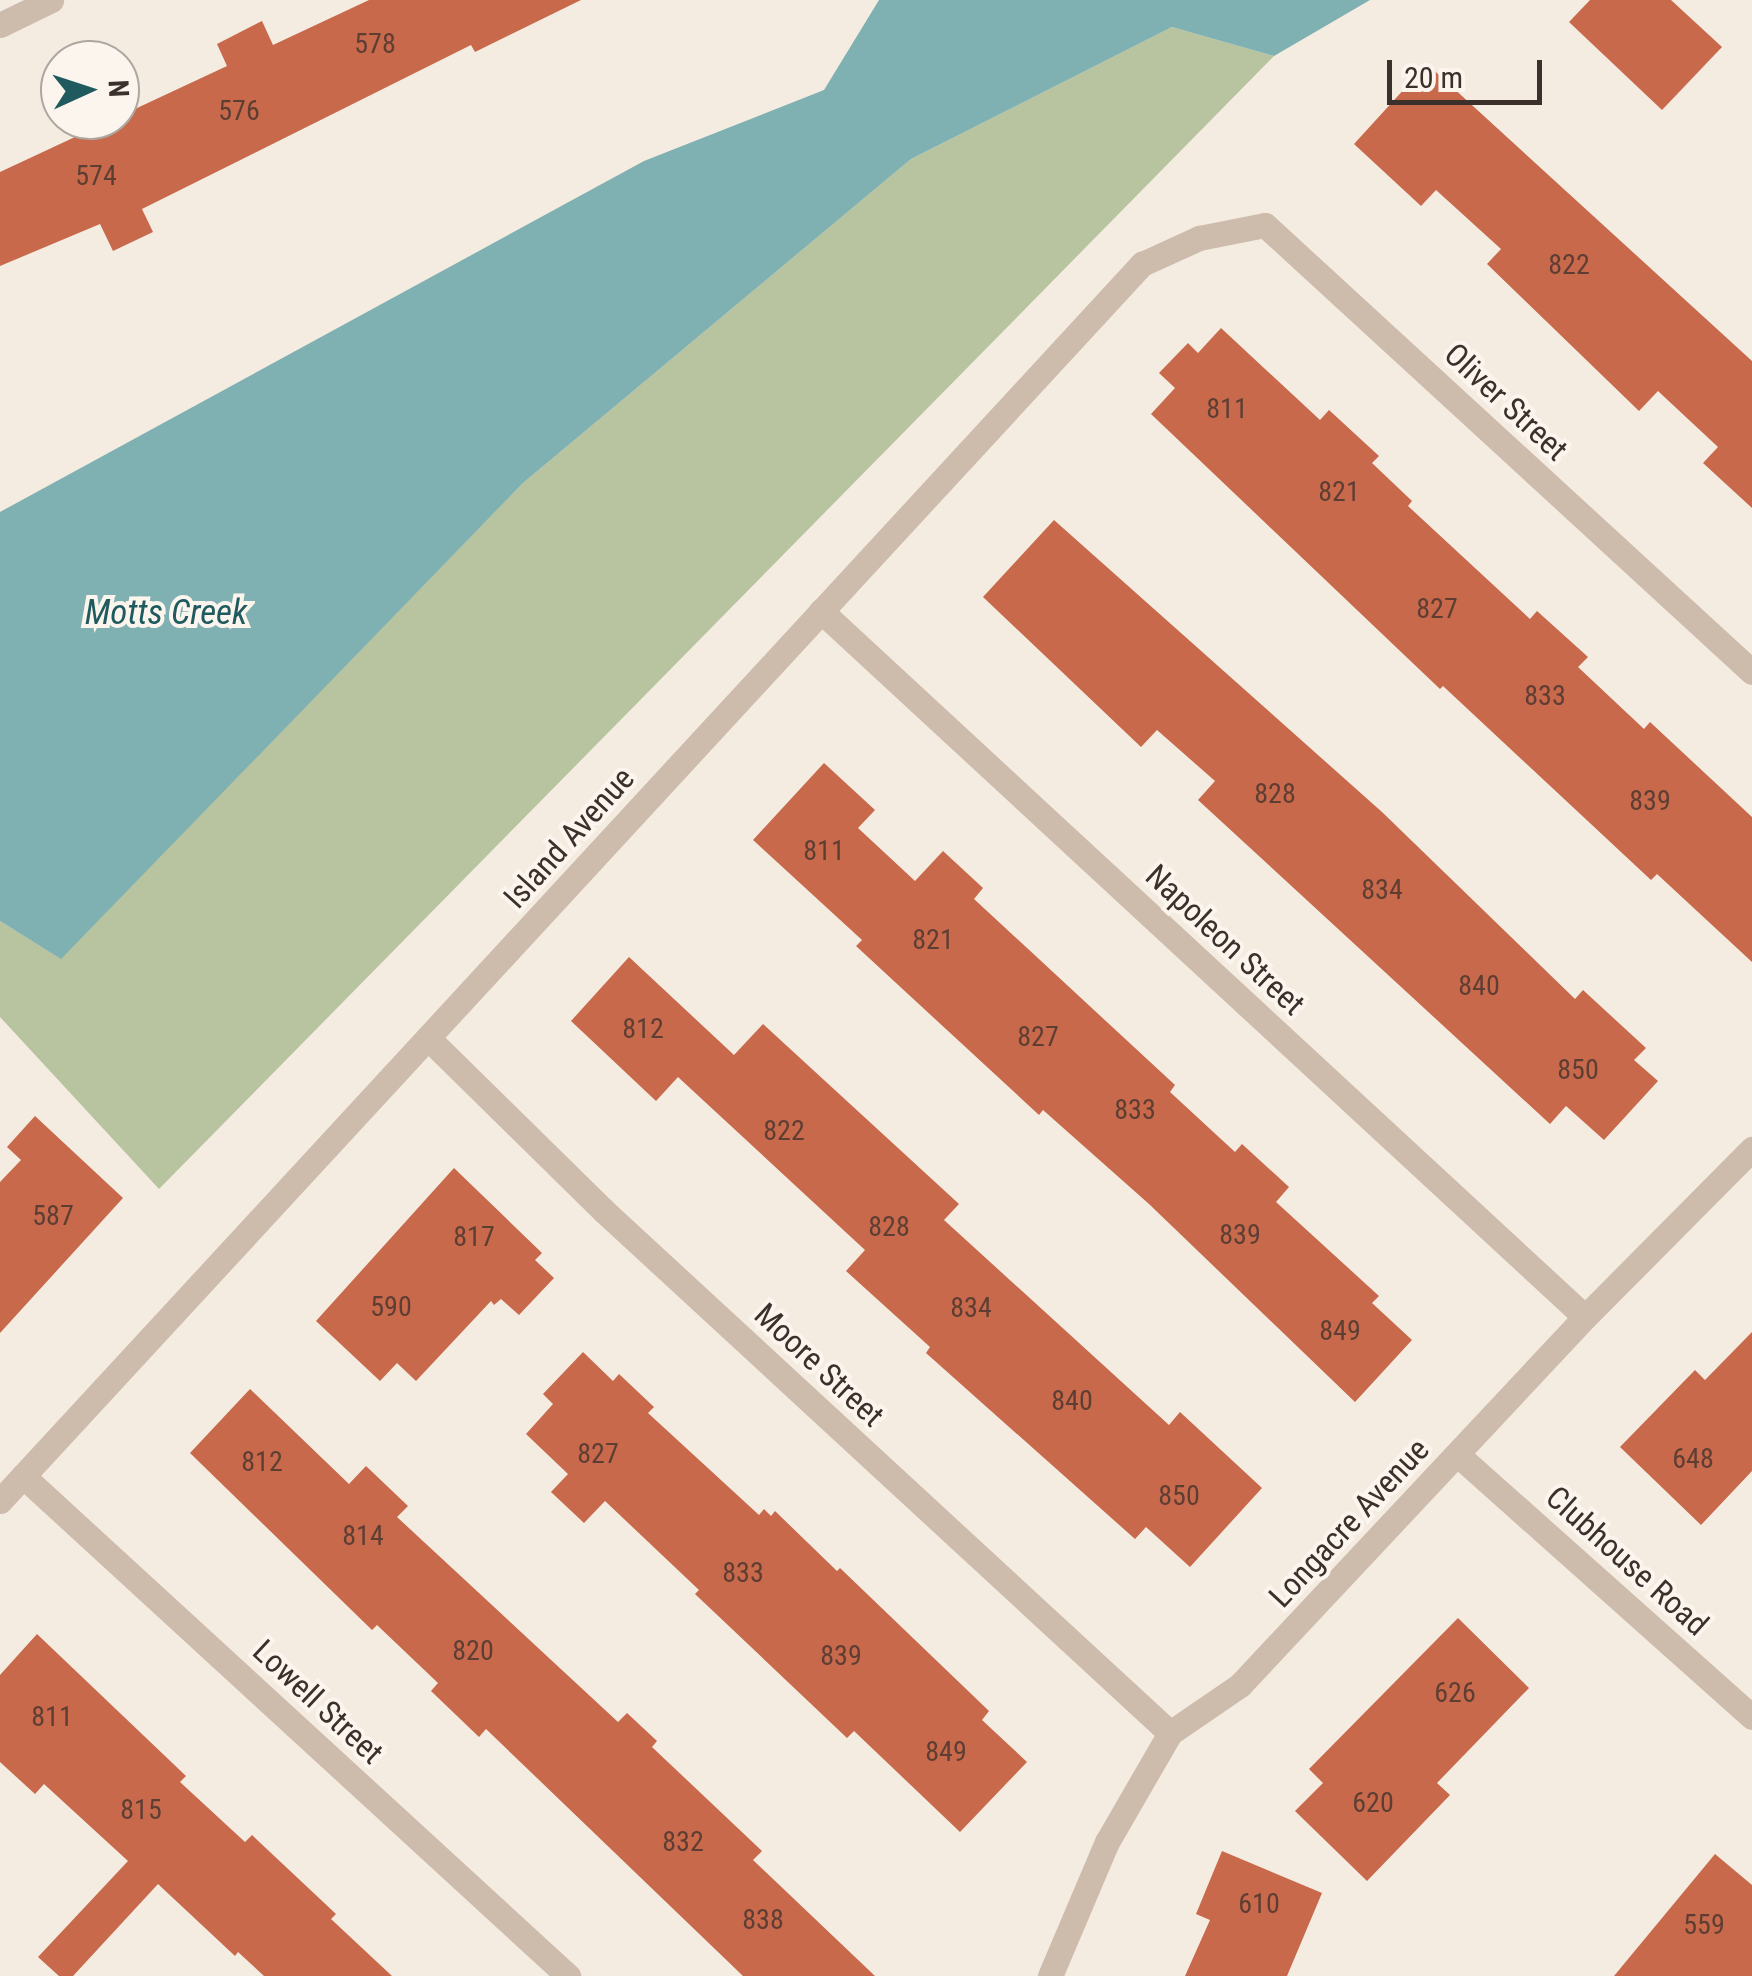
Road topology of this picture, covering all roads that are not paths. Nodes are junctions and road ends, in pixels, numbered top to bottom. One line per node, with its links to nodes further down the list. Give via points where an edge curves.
1 (52, 0): 2 (street)
2 (0, 25)
3 (1199, 238): 4 (street, Island Avenue, via 1142,264); 5 (street, Oliver Street, via 1265,225)
4 (821, 611): 6 (street, Island Avenue); 8 (street, Napoleon Street)
5 (1752, 672)
6 (429, 1039): 10 (street, Island Avenue); 13 (street, Moore Street, via 604,1211)
7 (1752, 1150): 8 (street, Longacre Avenue)
8 (1585, 1317): 9 (street, Longacre Avenue)
9 (1458, 1454): 12 (street, Clubhouse Road); 13 (street, Longacre Avenue, via 1240,1685)
10 (23, 1476): 11 (street, Island Avenue); 14 (street, Lowell Street)
11 (0, 1501)
12 (1752, 1717)
13 (1170, 1733): 15 (street, Longacre Avenue, via 1107,1842)
14 (568, 1976)
15 (1050, 1976)

